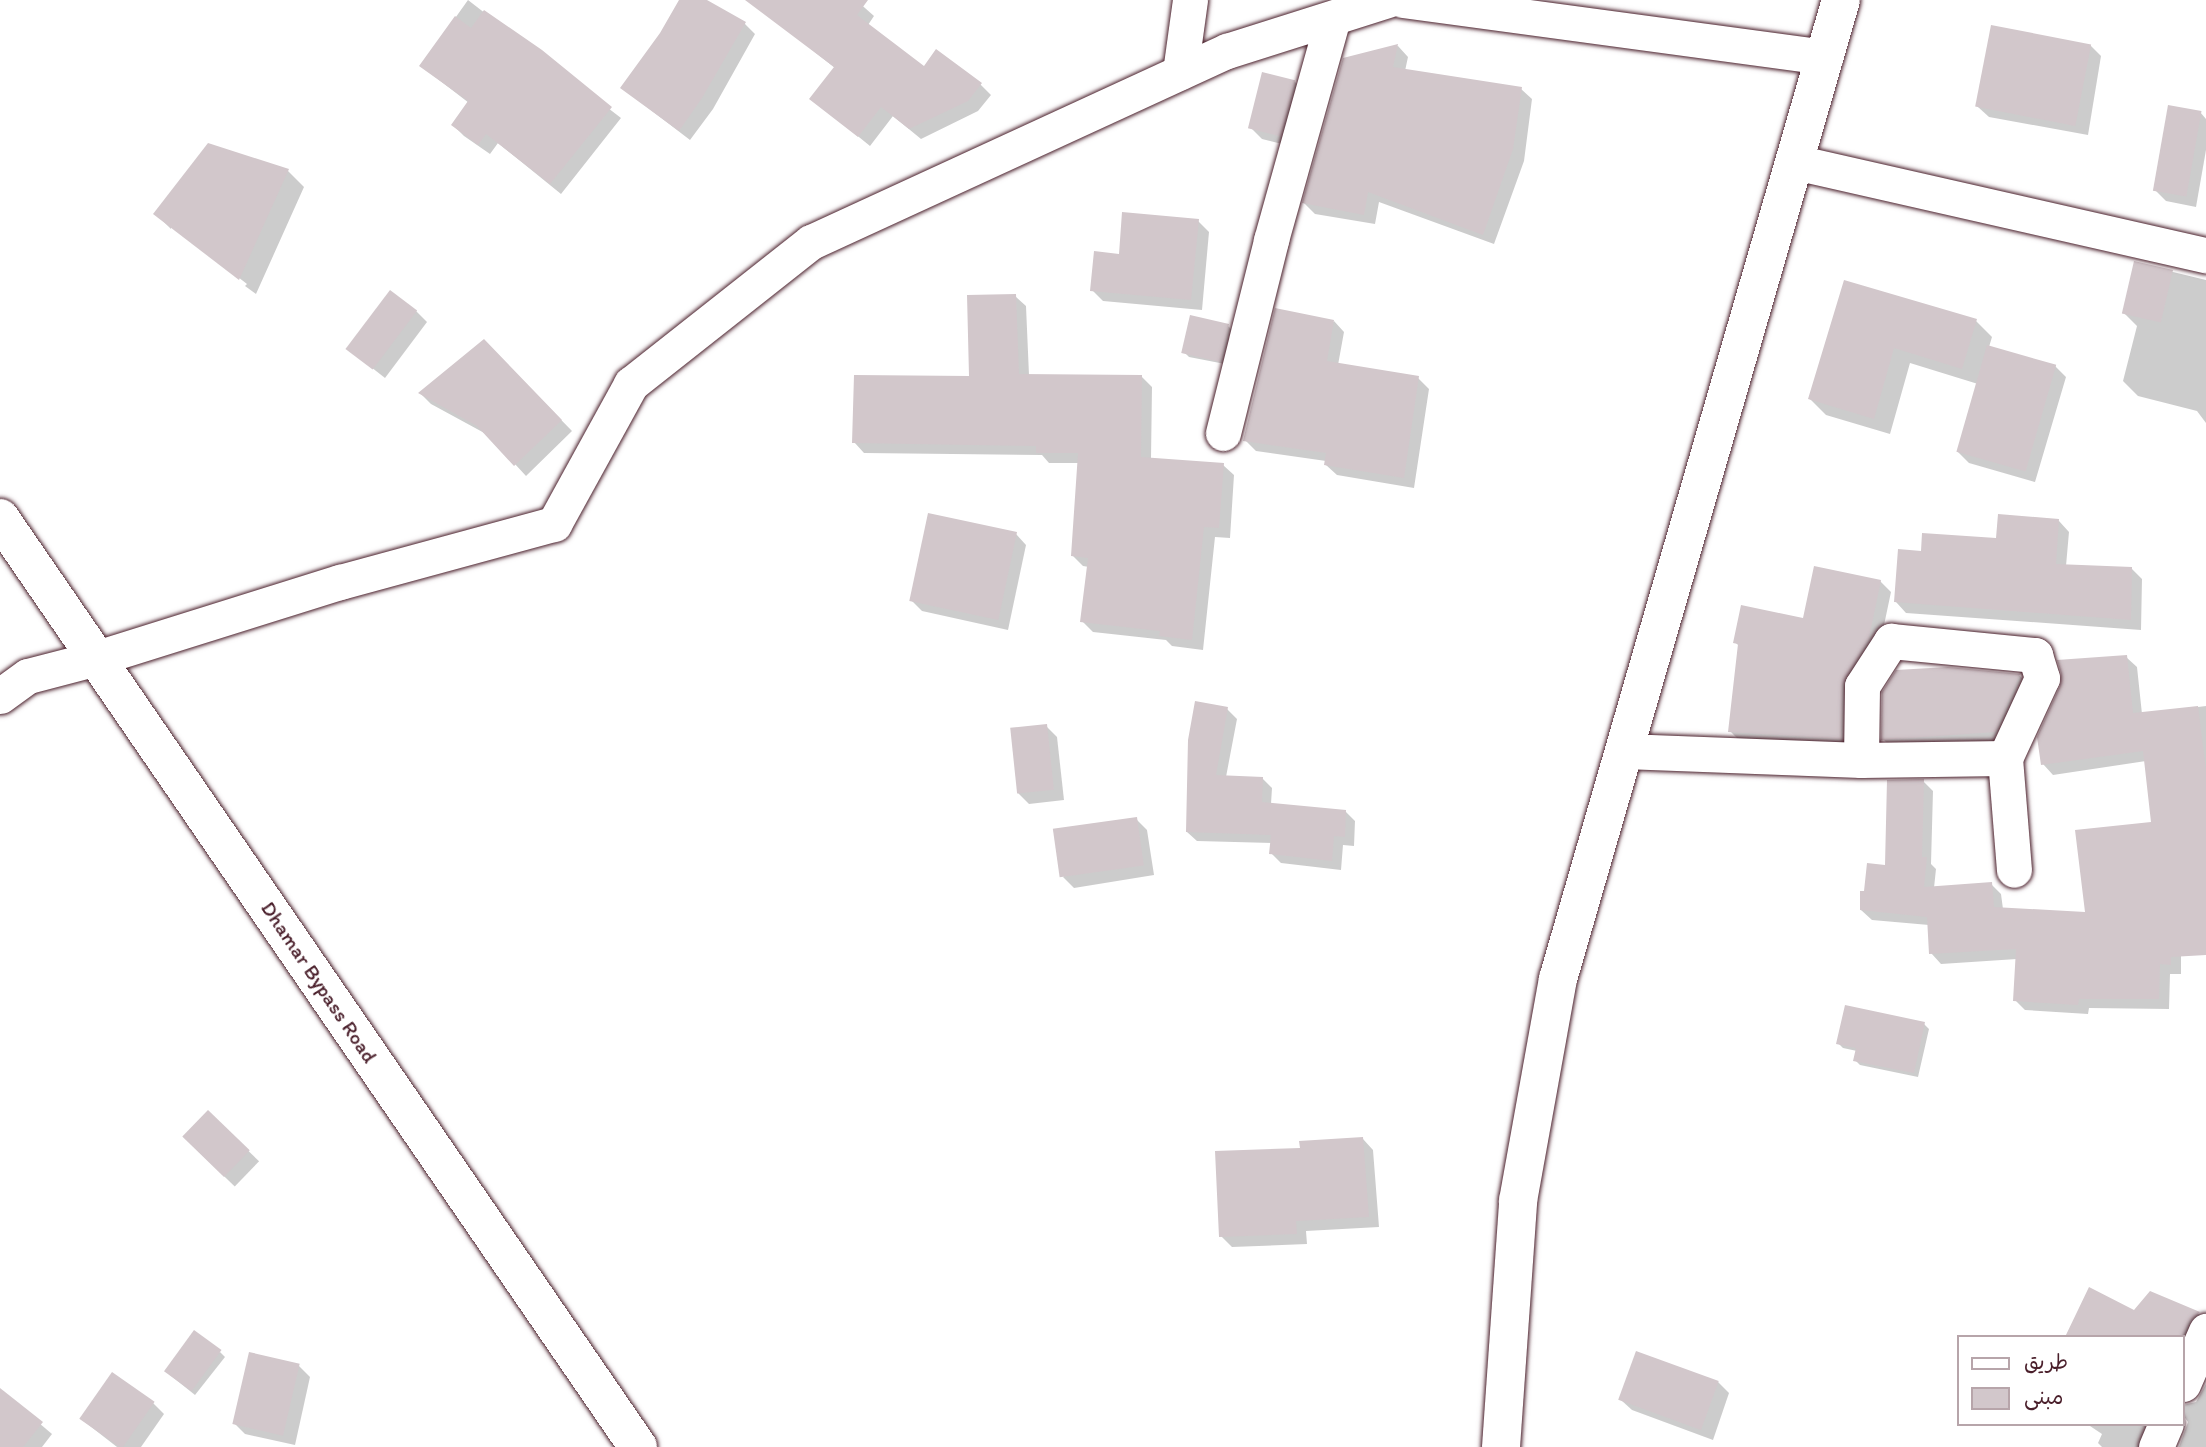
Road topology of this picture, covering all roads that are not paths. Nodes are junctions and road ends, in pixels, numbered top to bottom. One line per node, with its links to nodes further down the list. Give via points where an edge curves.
1 (1190, 0): 8 (street)
2 (1388, 0): 6 (street)
3 (1403, 0): 7 (street)
4 (1820, 0): 7 (main road)
5 (1841, 0): 7 (main road)
6 (1333, 18): 8 (street, via 1227,51); 11 (street)
7 (1825, 57): 9 (main road)
8 (1180, 72): 13 (street, via 811,242 631,384 554,524 340,582)
9 (1795, 162): 10 (street); 15 (main road)
10 (2206, 255)
11 (1223, 433)
12 (0, 518): 13 (main road, Dhamar Bypass Road)
13 (97, 658): 14 (street, via 28,676); 22 (main road, Dhamar Bypass Road)
14 (0, 696)
15 (1624, 751): 17 (street); 23 (main road, via 1558,979 1518,1201)
16 (2006, 758): 17 (street); 17 (street, via 2042,678 2035,655 1891,641 1862,686); 18 (street)
17 (1861, 760)
18 (2014, 870)
19 (2206, 1331): 20 (street)
20 (2185, 1379)
21 (2165, 1426): 24 (street)
22 (638, 1447)
23 (1501, 1447)
24 (2156, 1447)

